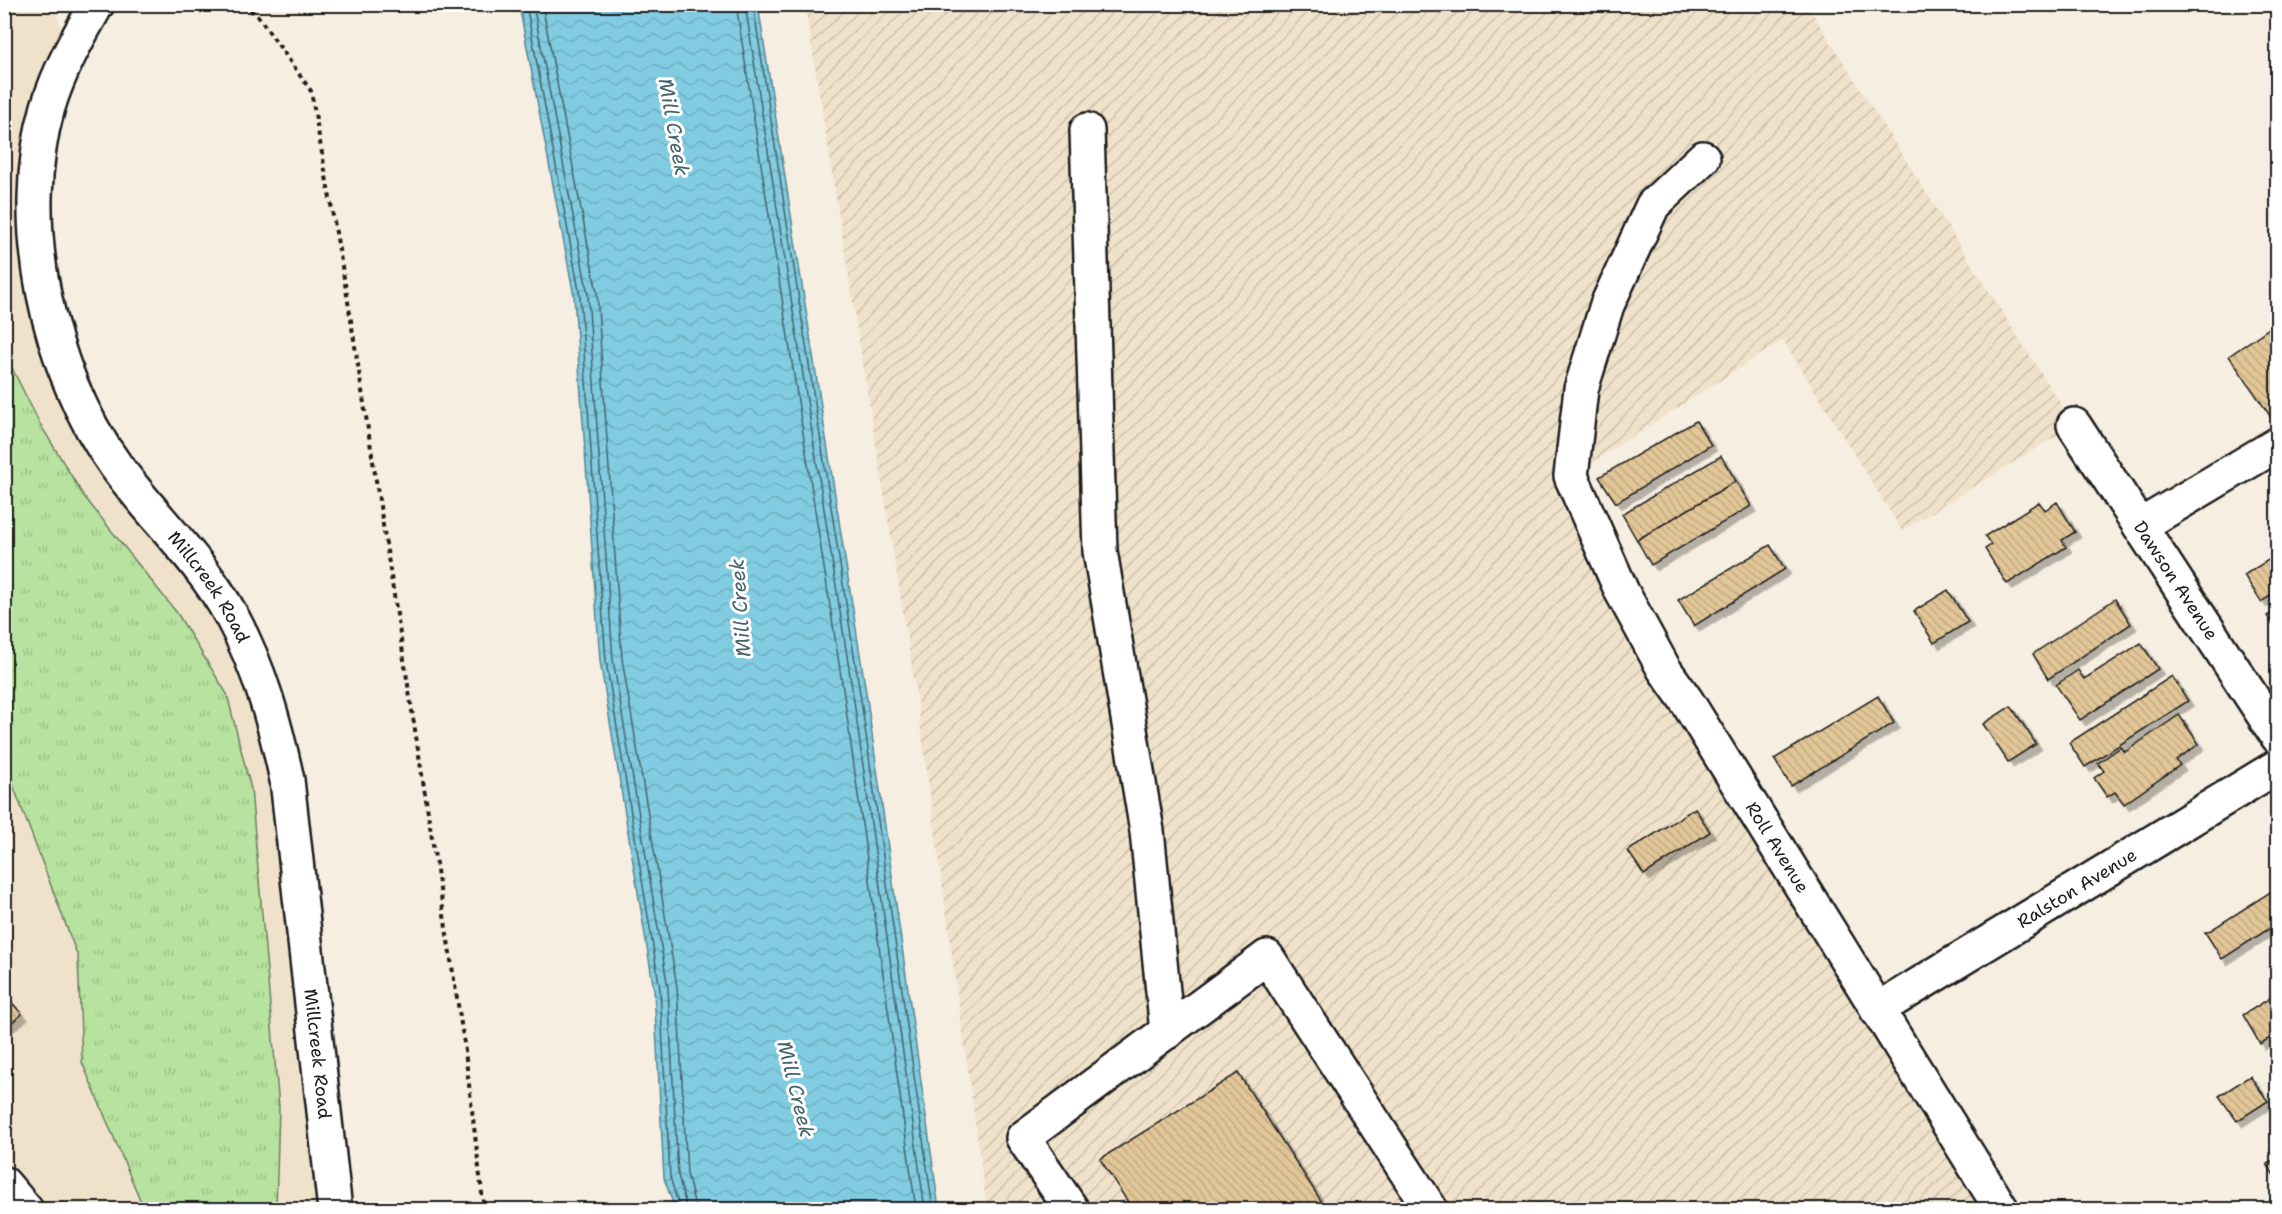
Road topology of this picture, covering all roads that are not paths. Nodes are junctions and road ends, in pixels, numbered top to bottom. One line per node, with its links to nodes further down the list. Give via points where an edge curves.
1 (98, 4): 13 (street, Millcreek Road, via 69,53 48,107 38,162 35,219 43,294 63,366 86,418 116,466 202,568 232,617 275,723 287,780)
2 (1087, 130): 10 (street, via 1100,551 1147,831)
3 (1703, 158): 9 (street, Roll Avenue, via 1653,206 1607,305 1581,388 1571,476 1622,592 1664,669)
4 (2074, 425): 6 (street, Dawson Avenue)
5 (2277, 444): 6 (street)
6 (2140, 526): 7 (street, Dawson Avenue)
7 (2277, 737)
8 (2277, 766): 9 (street, Ralston Avenue)
9 (1877, 1010): 16 (street, Roll Avenue)
10 (1167, 1032): 14 (street, via 1023,1138); 15 (street, via 1267,957)
11 (4, 1184): 12 (street)
12 (26, 1209)
13 (335, 1209)
14 (1072, 1209)
15 (1431, 1209)
16 (2002, 1209)

